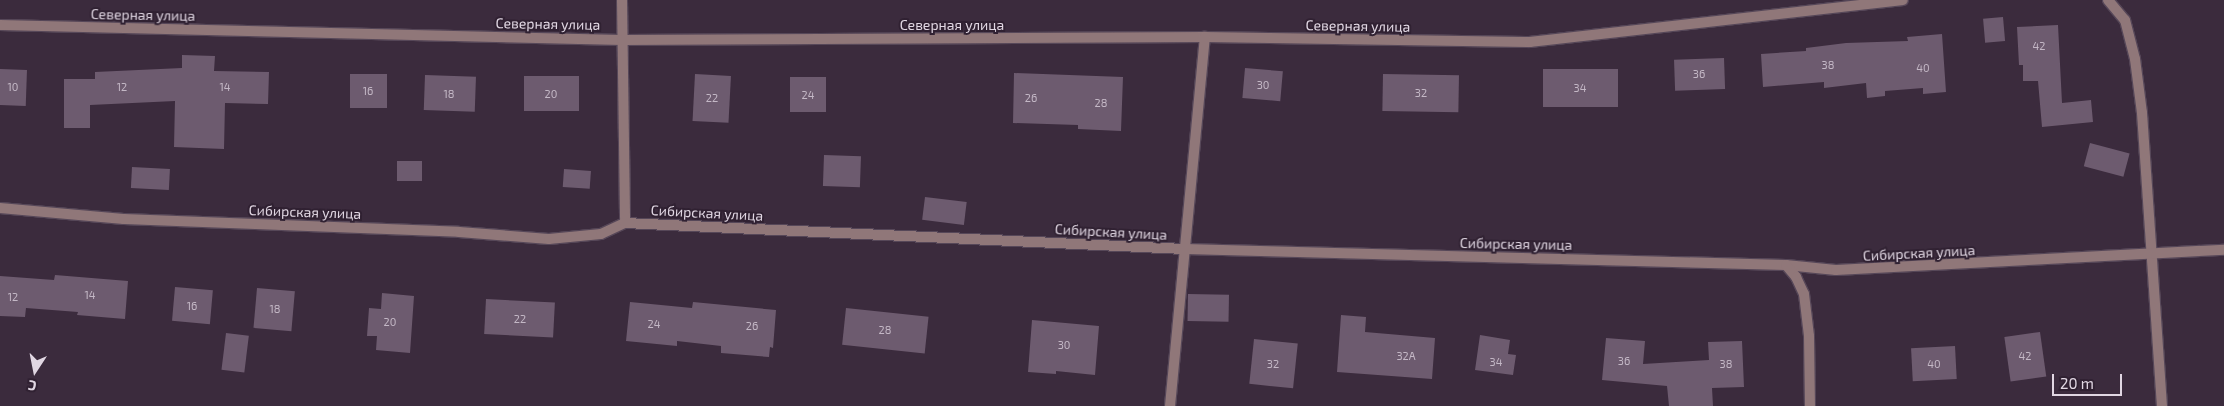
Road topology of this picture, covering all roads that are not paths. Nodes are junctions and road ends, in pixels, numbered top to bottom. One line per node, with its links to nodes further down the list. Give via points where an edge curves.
1 (622, 0): 6 (street)
2 (1903, 0): 5 (street, Северная улица, via 1530,42)
3 (2108, 0): 11 (street, via 2124,20 2135,59 2142,113)
4 (0, 25): 6 (street, Северная улица)
5 (1205, 37): 6 (street, Северная улица); 9 (street)
6 (622, 40): 8 (street)
7 (0, 208): 8 (street, Сибирская улица, via 124,219 459,232 549,239 601,234)
8 (625, 223): 9 (street, Сибирская улица)
9 (1185, 249): 12 (street, Сибирская улица); 13 (street)
10 (2224, 250): 11 (street, Сибирская улица)
11 (2151, 253): 12 (street, Сибирская улица, via 1862,270); 15 (street)
12 (1786, 265): 14 (street, via 1804,294 1809,336)
13 (1170, 406)
14 (1810, 406)
15 (2162, 406)

